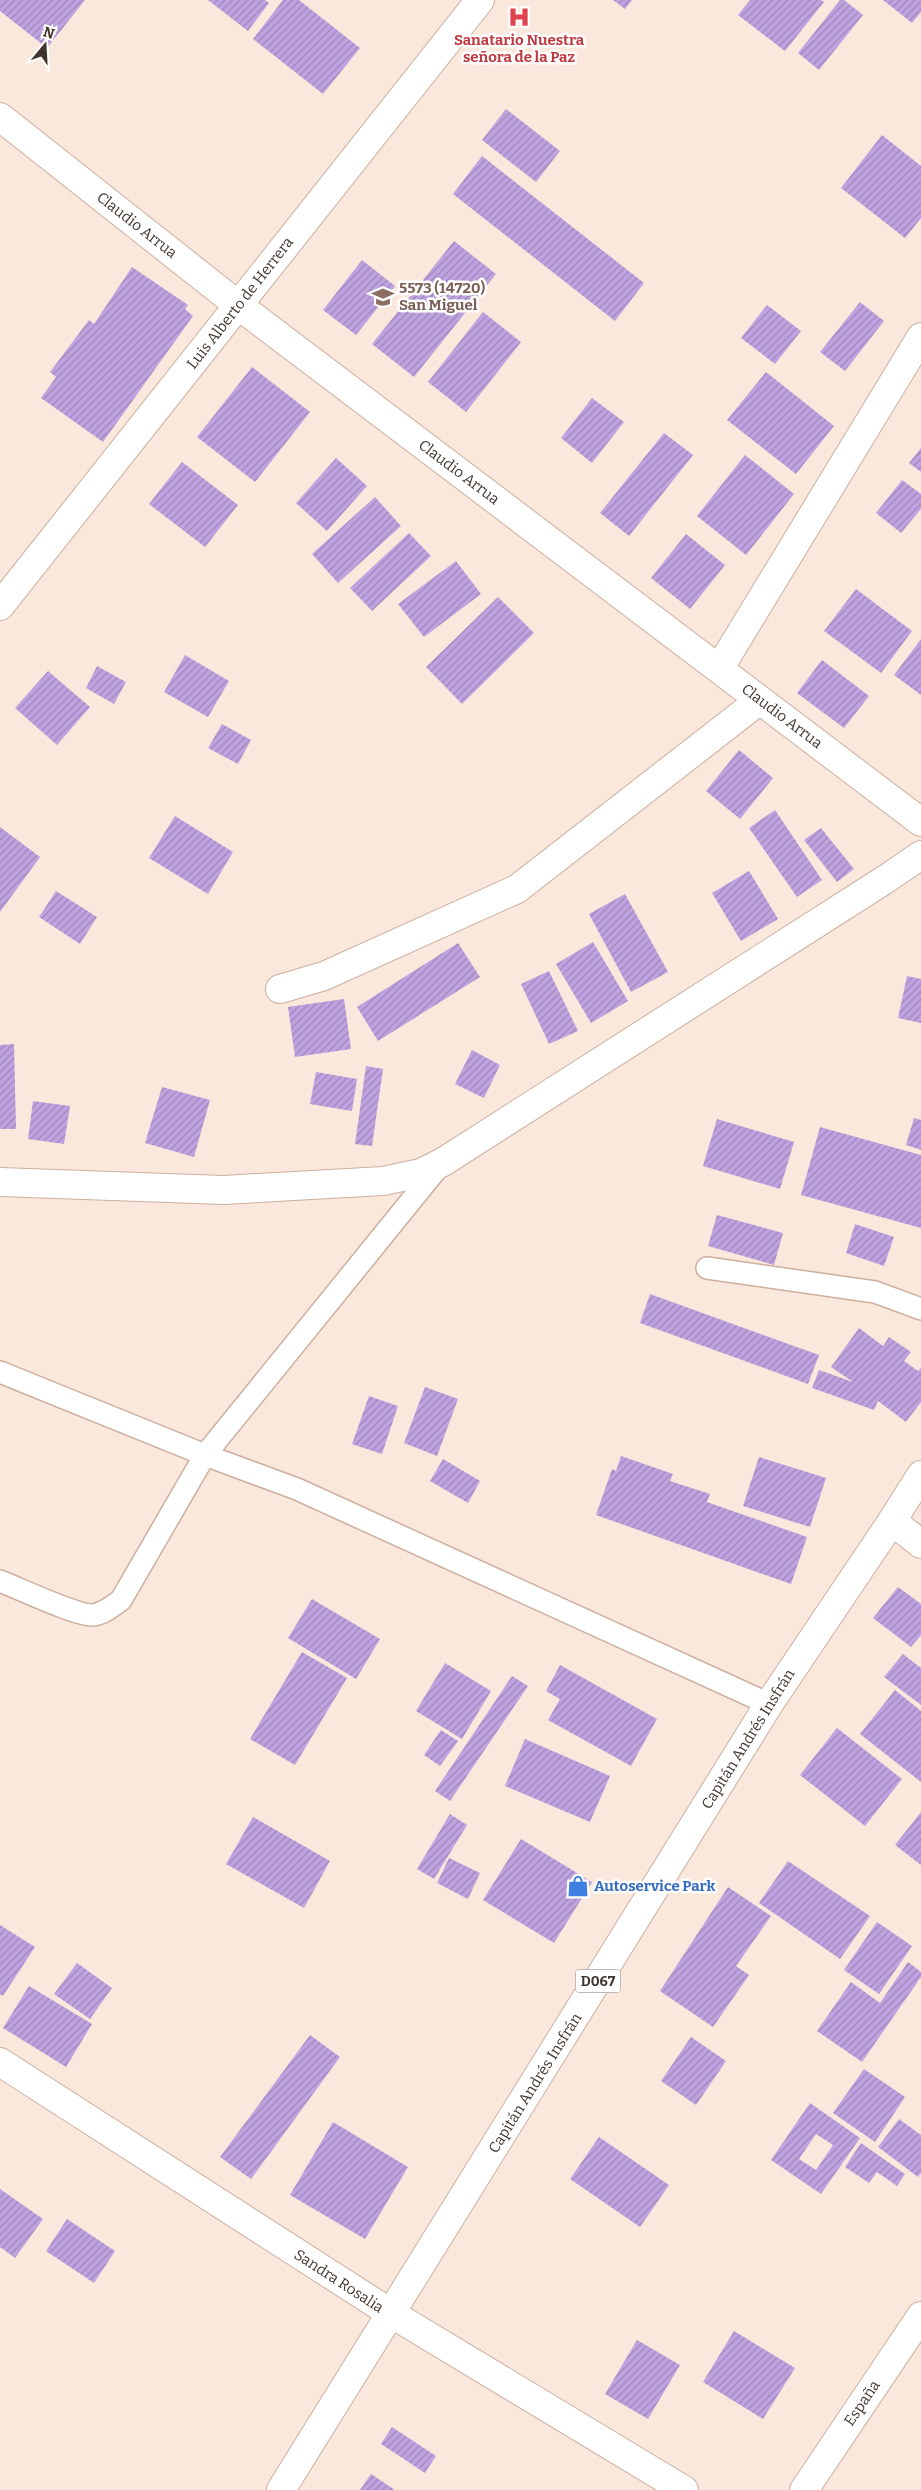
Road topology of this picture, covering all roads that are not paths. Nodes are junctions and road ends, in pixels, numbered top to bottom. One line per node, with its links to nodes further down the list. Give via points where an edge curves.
1 (480, 0): 3 (street, Luis Alberto de Herrera)
2 (0, 117): 3 (street, Claudio Arrua)
3 (238, 305): 5 (street, Luis Alberto de Herrera); 6 (street, Claudio Arrua)
4 (921, 337): 6 (street)
5 (0, 606)
6 (719, 669): 7 (street, Claudio Arrua)
7 (760, 700): 8 (street, Claudio Arrua); 10 (street, via 517,889 324,976)
8 (921, 822)
9 (921, 855): 11 (street)
10 (280, 989)
11 (443, 1162): 12 (street, via 421,1173 383,1181 223,1190); 16 (lane)
12 (0, 1182)
13 (707, 1268): 14 (lane, via 875,1292)
14 (921, 1309)
15 (0, 1372): 16 (lane)
16 (205, 1455): 20 (lane, via 121,1600 108,1610 92,1615 57,1605); 21 (lane, via 296,1489)
17 (921, 1475): 18 (street, Capitán Andrés Insfrán / D067)
18 (892, 1522): 19 (street); 21 (street, Capitán Andrés Insfrán / D067)
19 (921, 1544)
20 (0, 1581)
21 (769, 1704): 23 (street, Capitán Andrés Insfrán / D067)
22 (0, 2062): 23 (street, Sandra Rosalia)
23 (392, 2314): 25 (street, Capitán Andrés Insfrán / D067); 26 (street, Sandra Rosalia)
24 (921, 2316): 27 (street, España)
25 (281, 2490)
26 (684, 2490)
27 (804, 2490)

